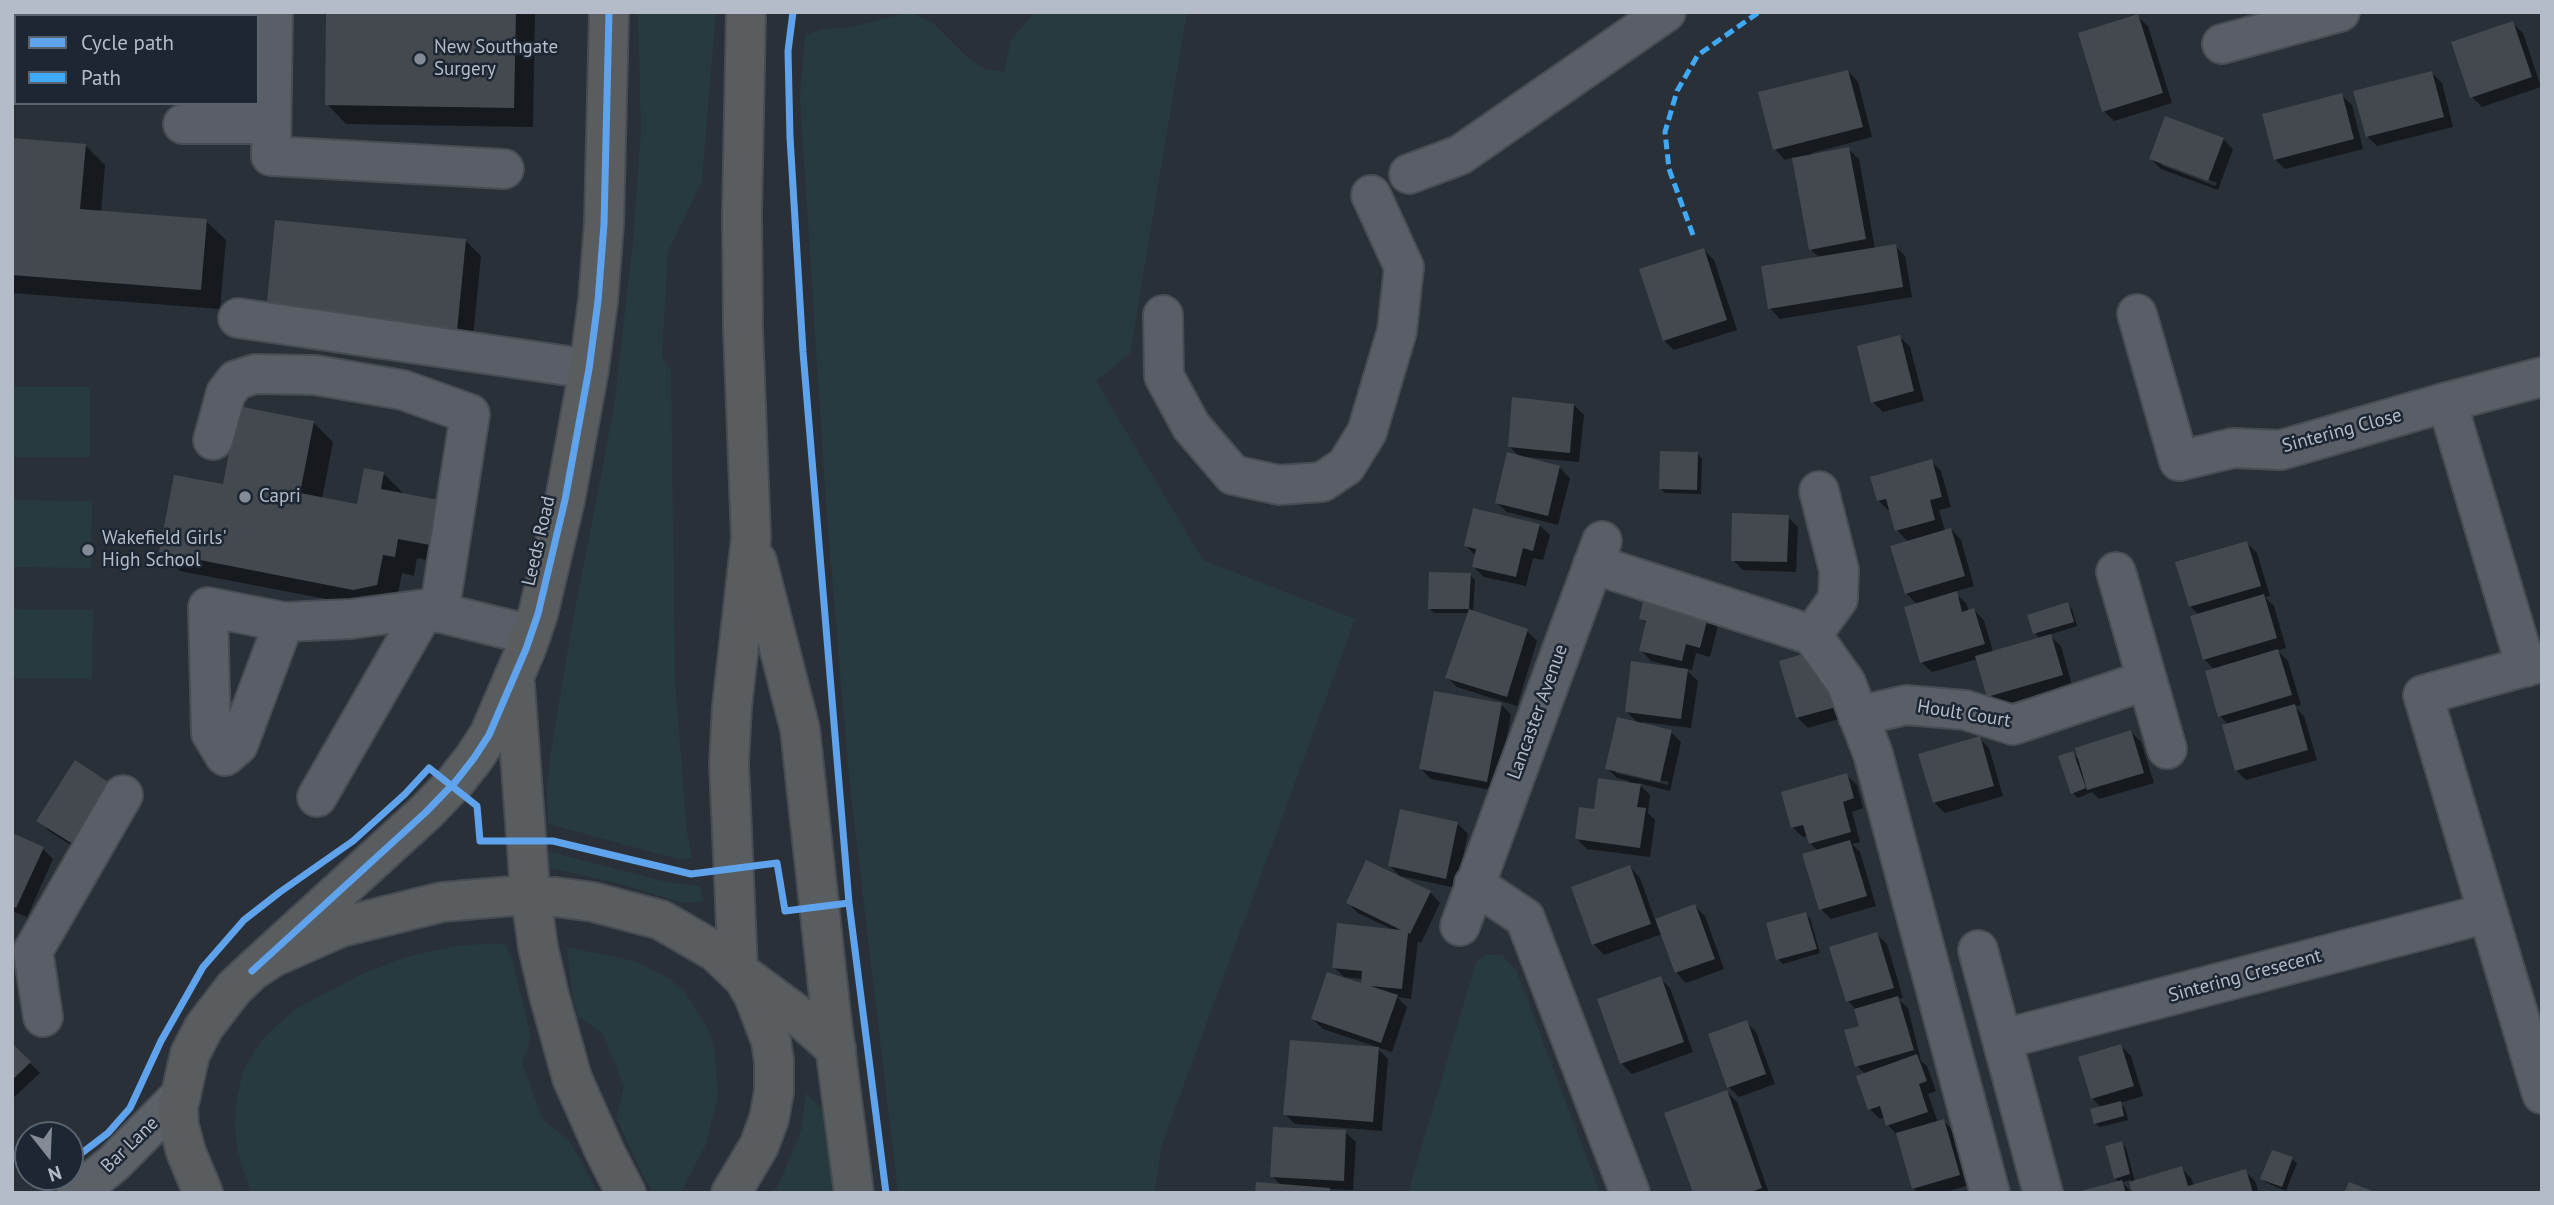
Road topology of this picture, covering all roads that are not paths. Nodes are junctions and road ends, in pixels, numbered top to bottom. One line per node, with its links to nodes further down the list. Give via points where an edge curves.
1 (273, 12): 8 (street)
2 (609, 12): 15 (highway, Leeds Road, via 604,224)
3 (746, 12): 20 (highway, via 742,240)
4 (1666, 12): 10 (street, via 1460,155)
5 (2340, 12): 6 (street)
6 (2222, 44)
7 (183, 124): 8 (street)
8 (271, 124): 9 (street, via 271,156)
9 (504, 169)
10 (1409, 174)
11 (1371, 195): 13 (street, via 1404,267 1397,331 1367,432 1346,466 1322,482 1279,485 1233,475 1191,426 1164,376)
12 (2137, 314): 17 (street, Sintering Close, via 2179,461 2233,448 2281,450)
13 (1163, 315)
14 (238, 318): 15 (street)
15 (589, 369): 24 (highway, Leeds Road, via 555,545)
16 (2542, 377): 17 (street, Sintering Close)
17 (2447, 402): 26 (street)
18 (213, 440): 22 (street, via 226,393 236,380 255,374 315,375 403,390 470,414)
19 (1819, 491): 25 (street, via 1839,570 1838,598)
20 (751, 538): 40 (highway, via 729,738); 43 (highway, via 800,729)
21 (2116, 572): 28 (street)
22 (432, 611): 23 (street); 24 (street); 32 (street)
23 (284, 622)
24 (531, 635): 27 (highway, Leeds Road)
25 (1812, 635): 29 (street, via 1846,683); 33 (street, Lancaster Avenue, via 1597,552)
26 (2534, 664): 35 (street, via 2423,695)
27 (515, 679): 34 (highway); 39 (highway, Leeds Road, via 489,735 456,780)
28 (2147, 680): 29 (street, Hoult Court, via 2013,725 1965,710 1906,705); 30 (street)
29 (1858, 716): 52 (street, via 1873,754)
30 (2167, 749)
31 (123, 795): 37 (street)
32 (317, 797)
33 (1474, 884): 36 (street, Lancaster Avenue); 51 (street, via 1525,918)
34 (531, 896): 39 (highway, via 442,902 373,918 302,943); 40 (highway, via 593,902 661,919); 48 (highway, via 561,1041 588,1116)
35 (2488, 914): 42 (street, Sintering Cresecent); 44 (street)
36 (1460, 926)
37 (23, 947): 41 (street)
38 (1978, 950): 42 (street)
39 (252, 971): 45 (highway, via 204,1027 190,1054)
40 (738, 971): 43 (highway); 49 (highway, via 754,996 771,1041 774,1092 759,1146)
41 (43, 1017)
42 (2003, 1039): 53 (street)
43 (836, 1049): 50 (highway)
44 (2542, 1094)
45 (181, 1095): 46 (main road, Bar Lane, via 114,1163); 47 (highway, via 179,1126)
46 (77, 1193)
47 (203, 1193)
48 (626, 1193)
49 (731, 1193)
50 (854, 1193)
51 (1630, 1193)
52 (1990, 1193)
53 (2043, 1193)

